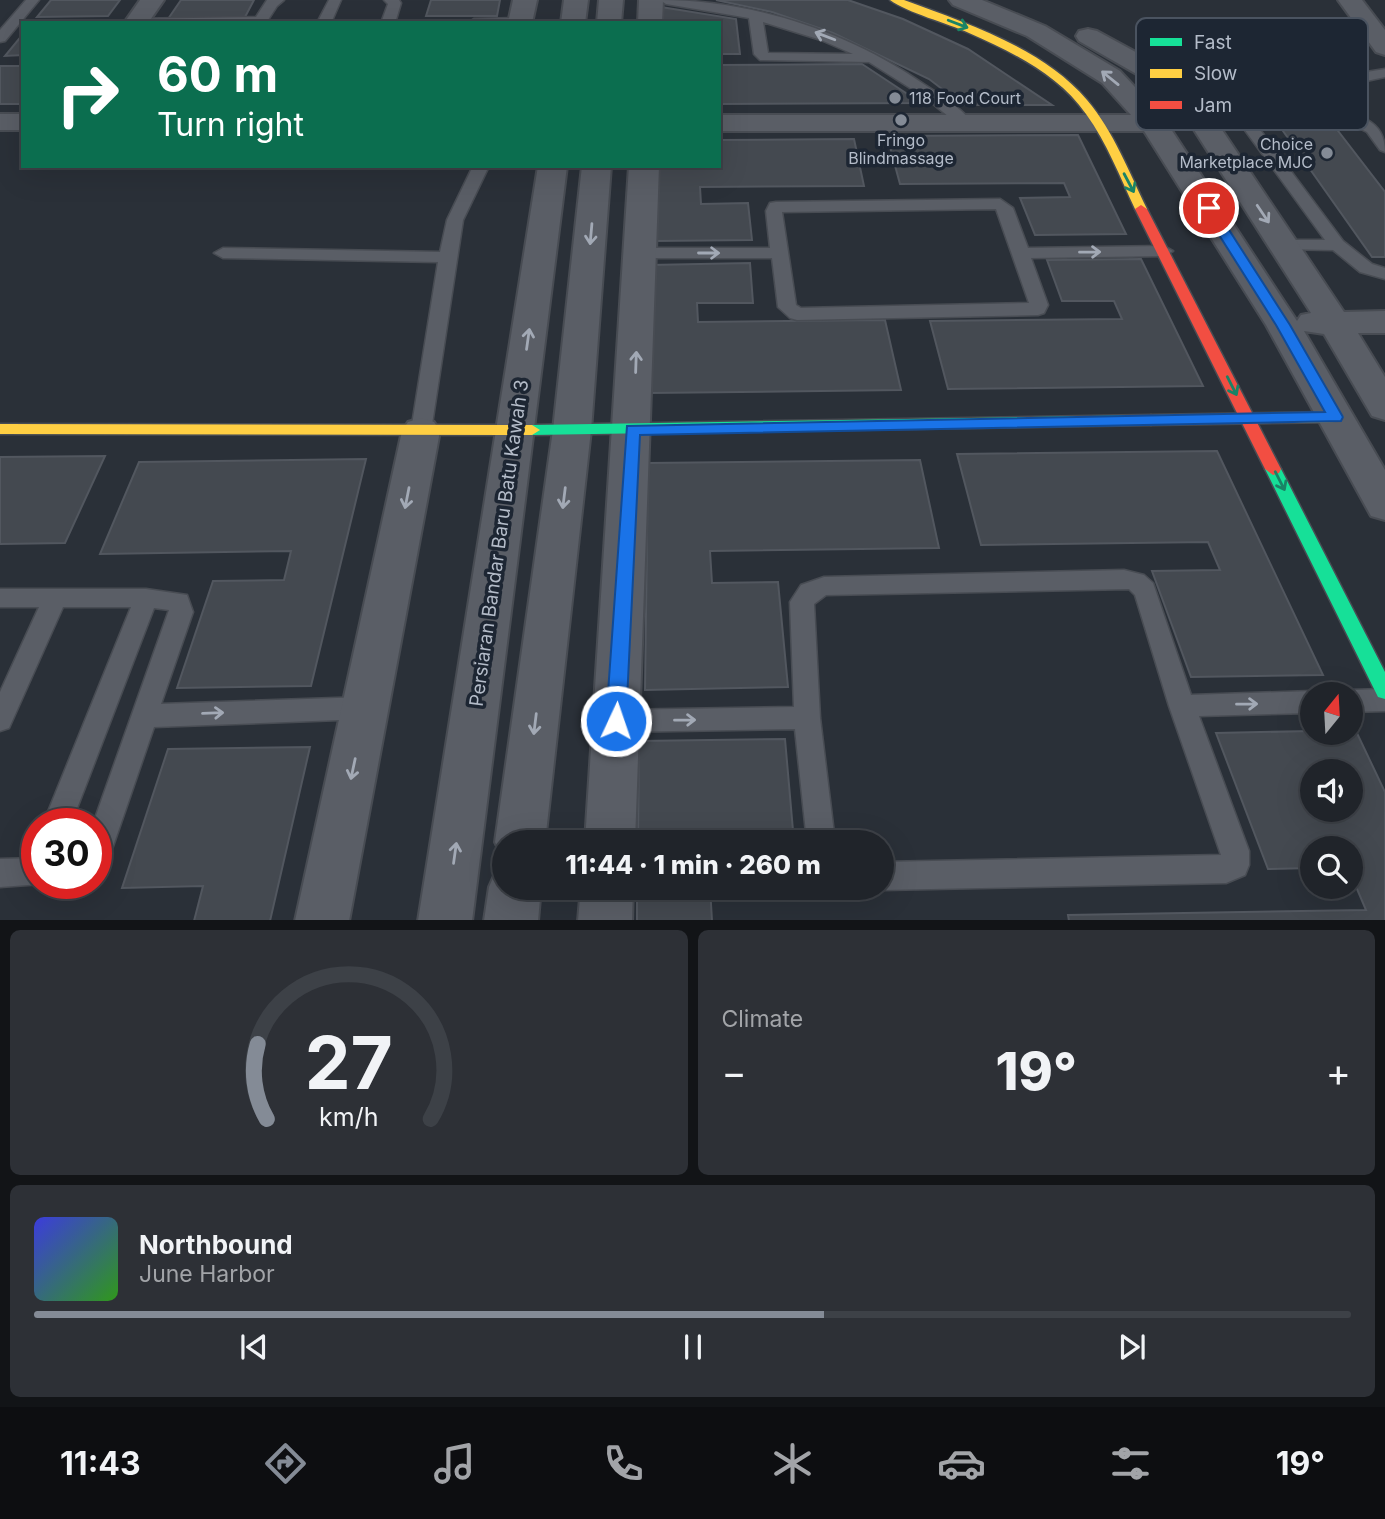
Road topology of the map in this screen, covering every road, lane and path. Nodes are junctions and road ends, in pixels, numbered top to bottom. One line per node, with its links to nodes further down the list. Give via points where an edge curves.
1 (33, 0): 25 (lane)
2 (152, 0): 17 (street)
3 (278, 0): 18 (lane)
4 (335, 0): 19 (lane)
5 (390, 0): 20 (lane, via 395,3)
6 (525, 0): 21 (street)
7 (576, 0): 22 (street)
8 (611, 0): 23 (street)
9 (651, 0): 24 (street)
10 (666, 0): 15 (lane)
11 (895, 0): 36 (street, one-way to 36, via 970,29 1025,60 1074,93)
12 (961, 0): 31 (street, one-way to 12, via 1111,78 1036,31)
13 (1014, 0): 30 (street)
14 (1350, 0): 16 (street)
15 (755, 15): 29 (lane, one-way to 15, via 821,34); 29 (lane, via 765,57)
16 (1363, 18)
17 (137, 21)
18 (261, 21)
19 (325, 21)
20 (389, 21)
21 (520, 21)
22 (573, 21)
23 (609, 21)
24 (650, 21)
25 (17, 24): 27 (lane)
26 (1368, 24): 28 (street)
27 (0, 38)
28 (1385, 47)
29 (876, 58): 35 (lane, via 916,81)
30 (1136, 63)
31 (1136, 104)
32 (0, 122): 33 (street)
33 (21, 122)
34 (721, 122): 35 (street)
35 (965, 122): 36 (street)
36 (1097, 122): 37 (street); 49 (street, one-way to 49)
37 (1136, 122)
38 (1368, 127): 42 (lane)
39 (1158, 130): 58 (street)
40 (1208, 130): 47 (street, one-way to 47)
41 (1253, 130): 48 (lane)
42 (1385, 147)
43 (480, 168): 54 (lane, via 455,220)
44 (553, 168): 65 (street, Persiaran Bandar Baru Batu Kawah 3, one-way to 44)
45 (597, 168): 66 (street, one-way to 66)
46 (644, 168): 51 (street)
47 (1283, 245): 48 (lane); 56 (street)
48 (1337, 245): 55 (lane, via 1366,268)
49 (1164, 251): 53 (lane, one-way to 49); 63 (street, one-way to 63)
50 (223, 253): 54 (lane)
51 (640, 253): 52 (lane, one-way to 52); 67 (street, one-way to 51)
52 (780, 253): 53 (lane, via 776,207 980,204 1004,208); 53 (lane, via 787,307 797,314 1034,311 1039,305)
53 (1022, 253)
54 (448, 257): 68 (lane)
55 (1385, 274)
56 (1334, 322): 57 (street); 58 (street); 59 (street)
57 (1385, 322)
58 (1283, 325): 60 (street)
59 (1370, 357): 60 (street); 61 (street)
60 (1302, 358): 62 (street)
61 (1385, 407)
62 (1336, 417): 63 (street); 69 (street)
63 (1249, 420): 67 (street); 73 (street, one-way to 73)
64 (0, 429): 68 (street)
65 (515, 430): 66 (street); 68 (street); 94 (street, Persiaran Bandar Baru Batu Kawah 3, one-way to 65)
66 (572, 430): 67 (street); 85 (street, one-way to 85)
67 (633, 430): 82 (street)
68 (421, 431): 78 (street, one-way to 78)
69 (1385, 505)
70 (0, 598): 71 (lane)
71 (55, 598): 72 (lane); 81 (lane)
72 (146, 598): 79 (lane, via 179,602 181,612); 83 (lane)
73 (1385, 691)
74 (1385, 700): 75 (lane)
75 (1363, 701)
76 (1300, 702): 77 (lane, one-way to 76)
77 (1182, 706): 80 (lane, via 1145,590 1136,581 921,582 824,586 809,592 802,601); 90 (lane, via 1236,851 1236,865 1226,869)
78 (366, 708): 79 (lane, one-way to 78); 93 (street, one-way to 93)
79 (145, 716): 84 (lane)
80 (807, 718): 82 (lane, one-way to 80); 87 (lane)
81 (0, 720)
82 (616, 721): 86 (street)
83 (63, 808)
84 (112, 810)
85 (522, 830)
86 (611, 830)
87 (820, 830)
88 (21, 872): 89 (lane)
89 (0, 873)
90 (894, 877)
91 (513, 900): 95 (street)
92 (606, 900): 96 (street)
93 (322, 920)
94 (445, 920)
95 (510, 920)
96 (605, 920)

